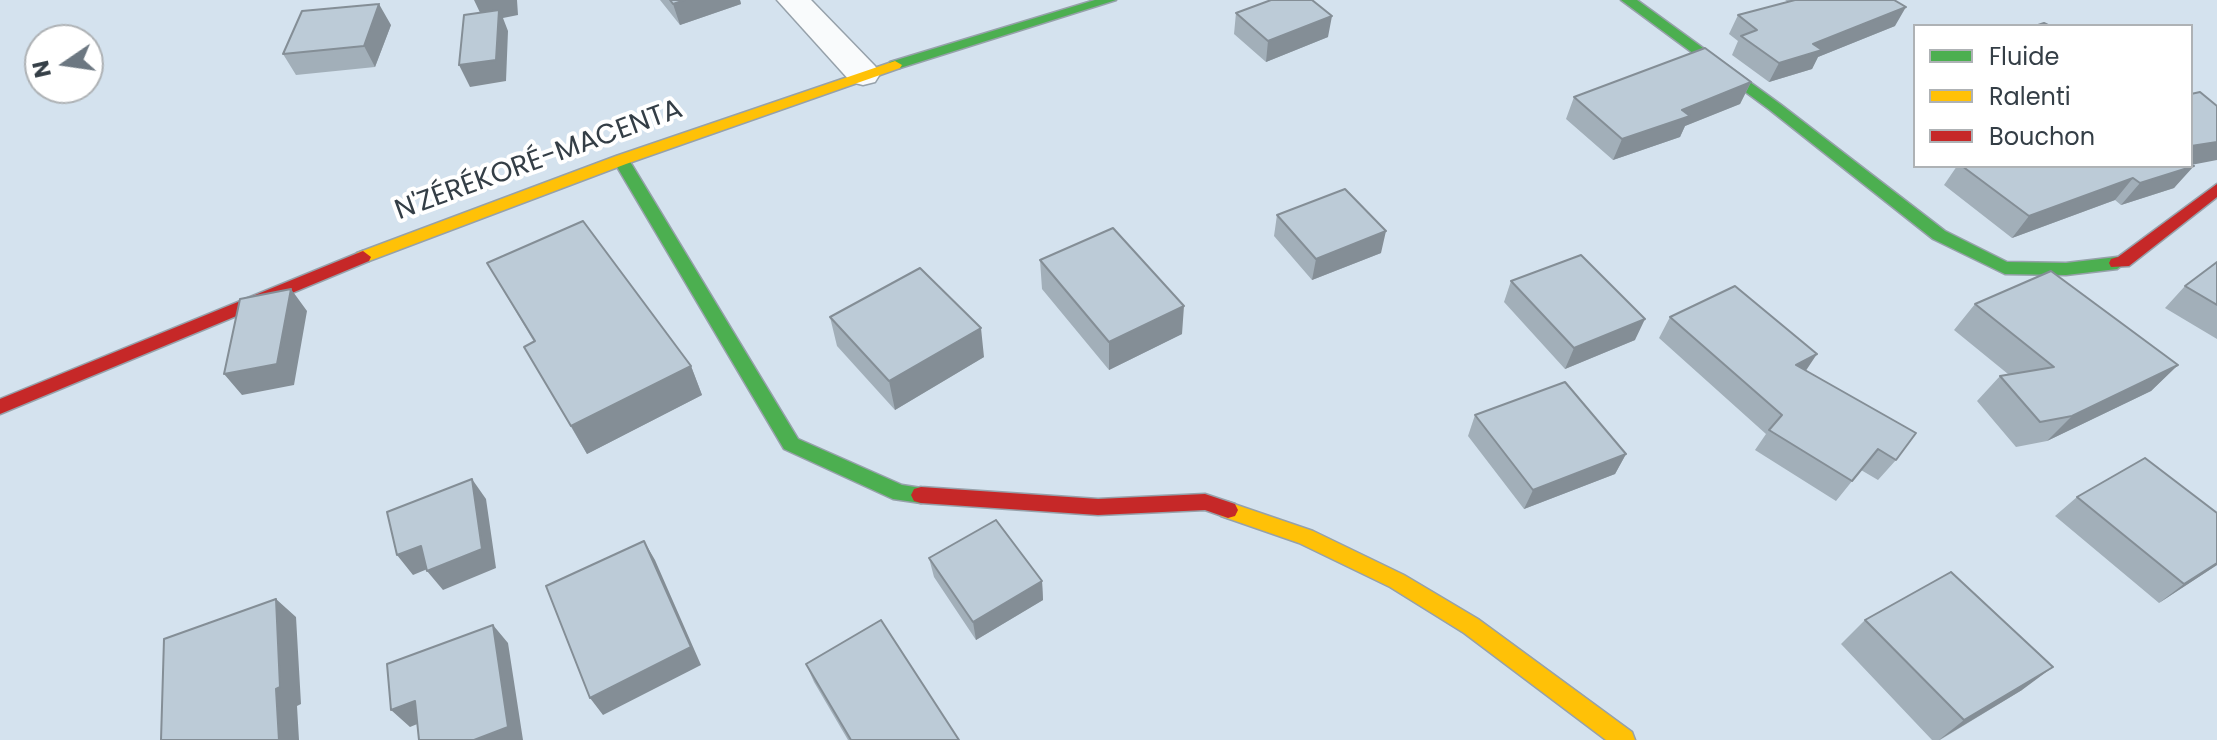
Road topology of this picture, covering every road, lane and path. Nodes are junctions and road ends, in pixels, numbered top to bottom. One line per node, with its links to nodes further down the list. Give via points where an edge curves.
1 (793, 0): 4 (street)
2 (1109, 0): 4 (main road, N'ZÉRÉKORÉ-MACENTA)
3 (1628, 0): 6 (main road, via 1939,235 2005,268 2066,269 2123,262)
4 (863, 74): 5 (main road, N'ZÉRÉKORÉ-MACENTA)
5 (621, 160): 7 (main road, N'ZÉRÉKORÉ-MACENTA, via 376,252); 8 (main road, via 791,444 900,493 1098,507 1205,502 1306,537 1397,581 1471,626)
6 (2217, 189)
7 (0, 407)
8 (1624, 740)

